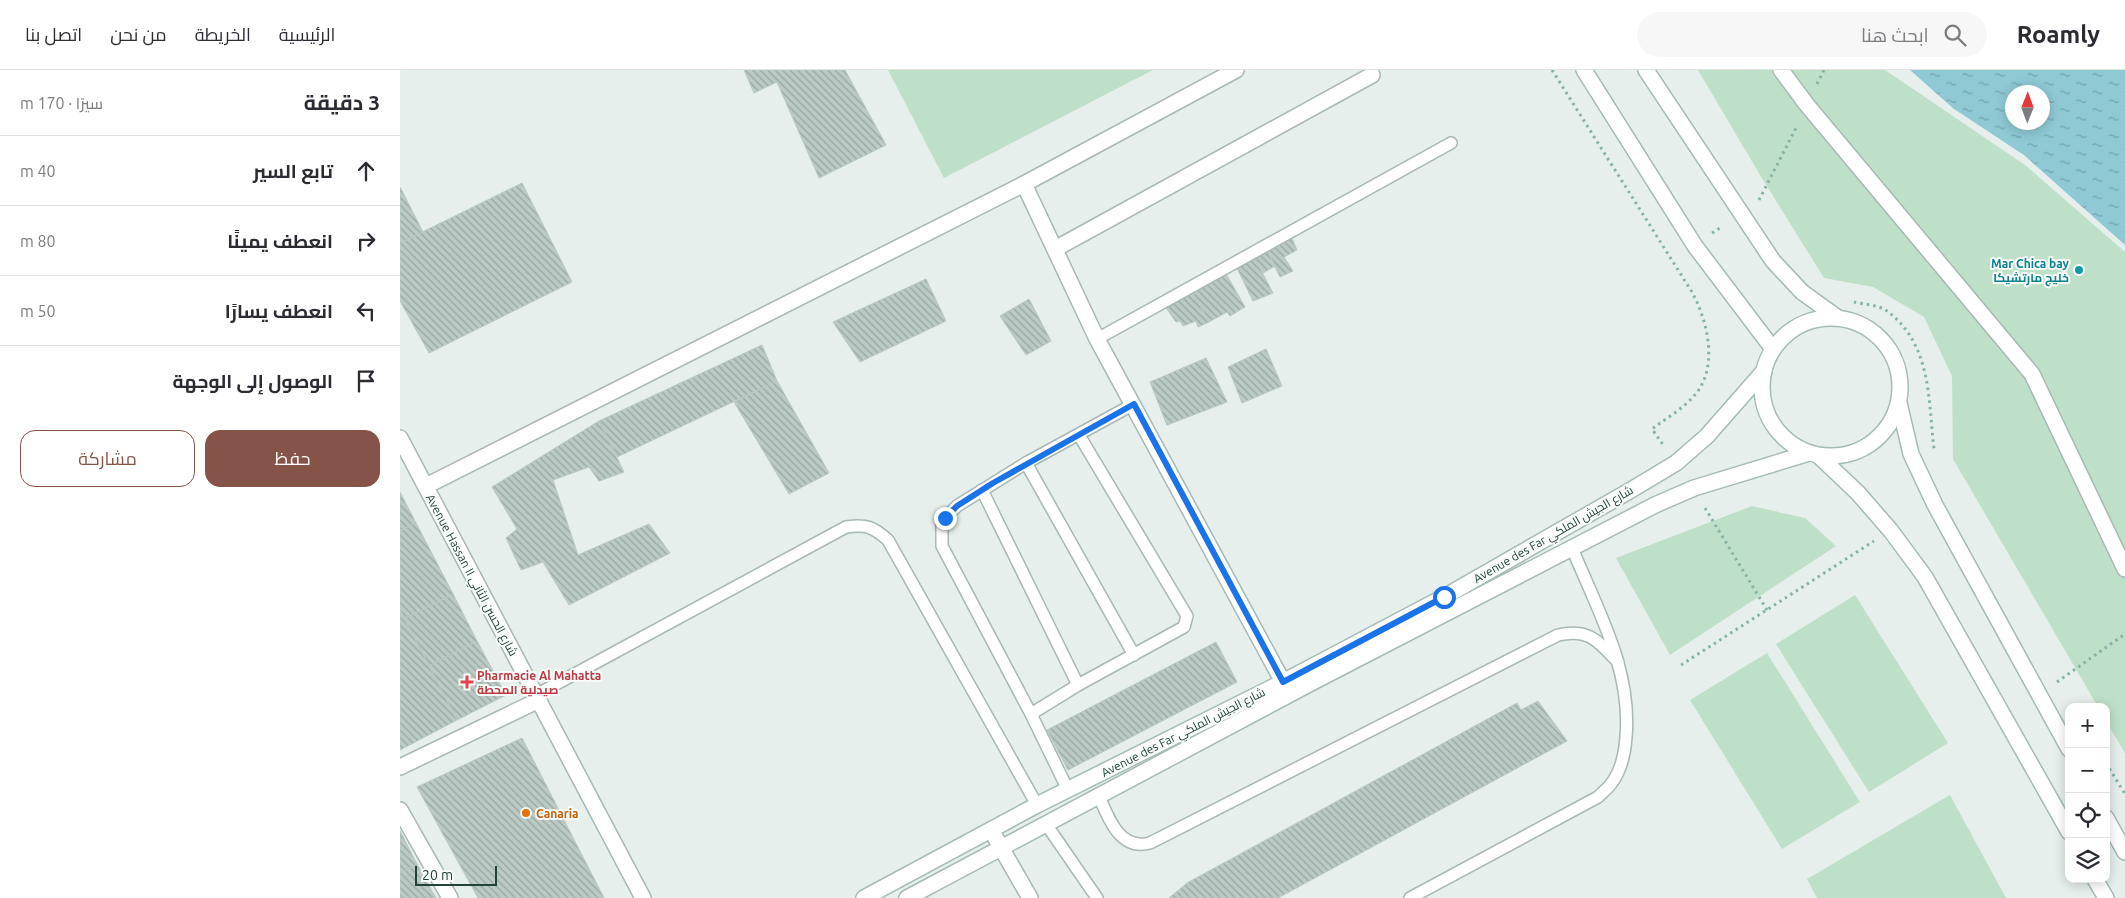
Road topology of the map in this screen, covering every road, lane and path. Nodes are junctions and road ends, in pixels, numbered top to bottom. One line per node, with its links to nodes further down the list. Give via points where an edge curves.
1 (1236, 70): 10 (main road)
2 (1552, 70): 17 (path)
3 (1584, 70): 15 (main road)
4 (1646, 70): 14 (main road)
5 (1780, 70): 8 (main road)
6 (1824, 70): 8 (path)
7 (1372, 75): 16 (main road)
8 (1807, 105): 12 (path); 36 (main road, via 2032,374)
9 (1451, 143): 20 (lane)
10 (1024, 184): 16 (main road); 31 (main road)
11 (1754, 192): 12 (path)
12 (1760, 200): 13 (path); 14 (path)
13 (1765, 208)
14 (1741, 214): 15 (path); 19 (main road, via 1779,267 1802,292)
15 (1694, 246): 17 (path); 21 (main road)
16 (1055, 249): 20 (main road)
17 (1673, 261): 30 (path, via 1699,305 1708,351 1701,385 1692,398 1652,428)
18 (1849, 301): 28 (path, via 1886,310 1915,340 1930,388)
19 (1838, 318): 21 (main road, via 1813,320 1791,331); 23 (main road, via 1861,324 1880,338 1894,357 1901,379)
20 (1097, 339): 24 (main road)
21 (1773, 349): 22 (main road)
22 (1764, 371): 27 (main road, via 1762,392 1766,411 1773,423 1791,444); 30 (main road, Avenue des Far شارع الجيش الملكي, via 1706,436)
23 (1899, 403): 27 (main road, via 1889,427 1870,445 1846,455); 47 (main road, via 1911,454 1934,505)
24 (1134, 404): 25 (lane); 43 (main road)
25 (1079, 435): 29 (lane); 39 (lane, via 1186,616 1184,627)
26 (400, 438): 31 (main road, Avenue Hassan II شارع الحسن الثاني)
27 (1814, 454): 32 (main road, Avenue des Far شارع الجيش الملكي); 34 (main road, via 1858,493)
28 (1935, 456)
29 (1026, 463): 33 (lane); 39 (lane)
30 (1676, 463): 43 (main road, Avenue des Far شارع الجيش الملكي, via 1444,597)
31 (426, 486): 48 (main road, Avenue Hassan II شارع الحسن الثاني)
32 (1694, 488): 35 (main road, Avenue des Far شارع الجيش الملكي); 37 (path)
33 (982, 490): 45 (lane); 49 (lane, via 945,518 942,546)
34 (1891, 531): 37 (path); 59 (main road, via 1925,577)
35 (1572, 548): 40 (lane); 55 (main road, Avenue des Far شارع الجيش الملكي)
36 (2125, 569)
37 (1767, 610): 41 (path)
38 (2125, 634): 44 (path)
39 (1134, 655): 45 (lane)
40 (1618, 662): 55 (lane, via 1598,641 1584,633 1558,635 1143,845 1125,840 1109,820); 71 (lane, via 1627,723 1625,751 1612,783 1598,798)
41 (1681, 665)
42 (2053, 673): 44 (path)
43 (1283, 682): 53 (main road, Avenue des Far شارع الجيش الملكي)
44 (2058, 682): 46 (path); 47 (path)
45 (1078, 686): 49 (lane)
46 (2063, 690)
47 (2038, 693): 50 (main road)
48 (537, 698): 51 (main road); 56 (lane, via 846,528 860,525 875,528 888,540); 66 (main road, Avenue Hassan II شارع الحسن الثاني)
49 (1032, 714): 53 (lane)
50 (2068, 748)
51 (400, 767)
52 (2110, 770): 54 (path)
53 (1068, 790): 56 (main road, Avenue des Far شارع الجيش الملكي)
54 (2125, 794)
55 (1099, 796): 58 (main road, Avenue des Far شارع الجيش الملكي)
56 (1037, 804): 61 (main road, Avenue des Far شارع الجيش الملكي)
57 (400, 810): 65 (main road)
58 (1046, 824): 62 (main road, Avenue des Far شارع الجيش الملكي); 70 (lane)
59 (2065, 825)
60 (2110, 825): 63 (main road)
61 (991, 830): 62 (main road); 67 (main road, Avenue des Far شارع الجيش الملكي)
62 (1000, 848): 68 (main road, Avenue des Far شارع الجيش الملكي); 69 (main road)
63 (2125, 852)
64 (2097, 883): 72 (main road)
65 (450, 898)
66 (644, 898)
67 (864, 898)
68 (907, 898)
69 (1030, 898)
70 (1097, 898)
71 (1410, 898)
72 (2106, 898)

